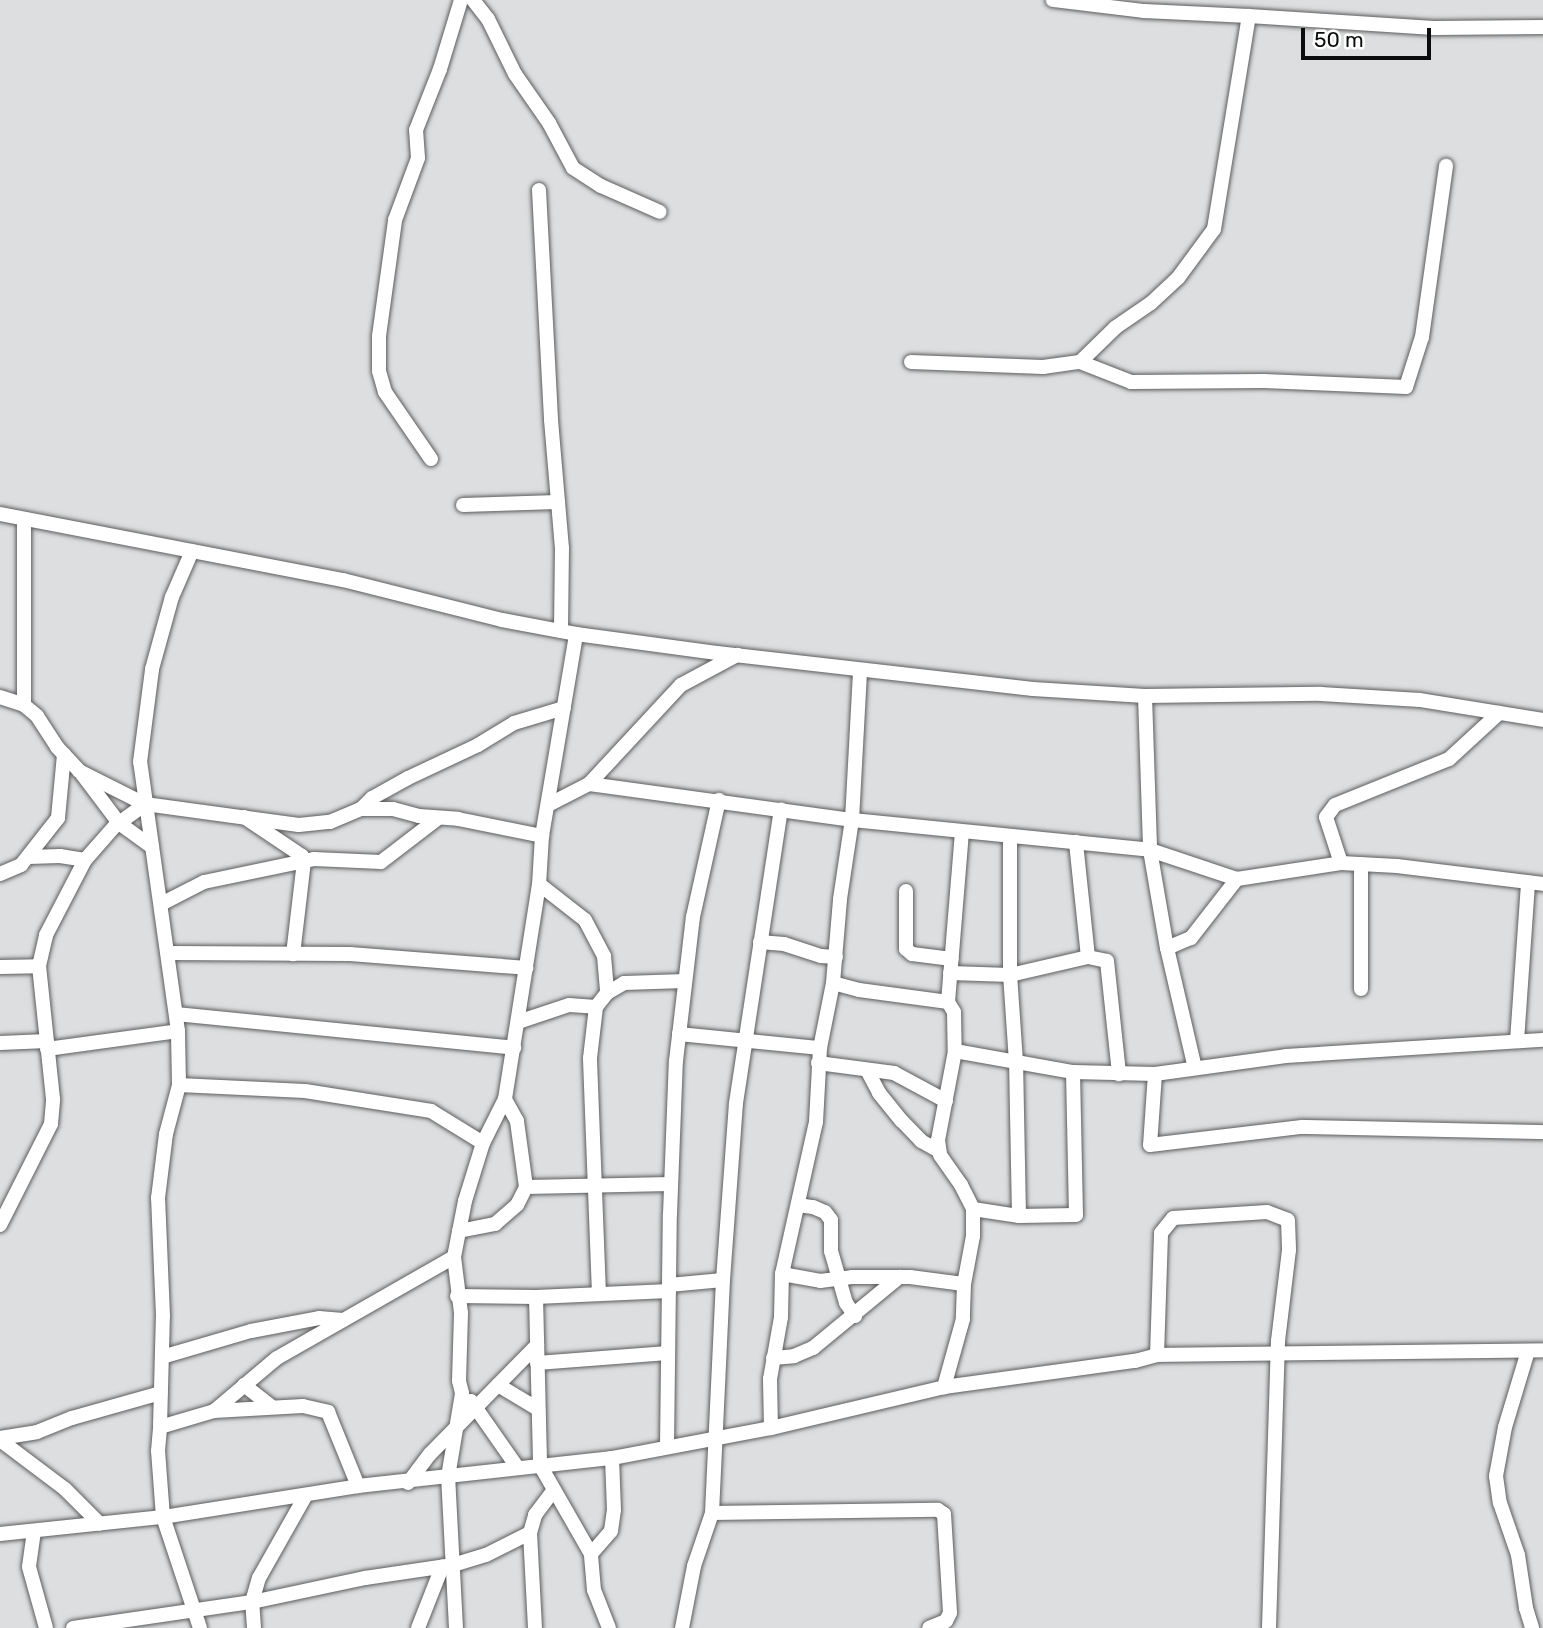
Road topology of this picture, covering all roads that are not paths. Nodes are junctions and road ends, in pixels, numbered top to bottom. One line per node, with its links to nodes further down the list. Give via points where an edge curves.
1 (461, 0): 11 (street, via 416,131 418,158 395,220 379,336 379,371 385,391)
2 (473, 0): 8 (street, via 573,167 601,186)
3 (1053, 0): 4 (street, via 1144,11)
4 (1249, 16): 5 (street, via 1434,28); 10 (street, via 1214,229 1178,278)
5 (1543, 27)
6 (1446, 166): 10 (street, via 1422,337 1406,387 1264,380 1131,382)
7 (539, 191): 12 (street)
8 (660, 212)
9 (911, 362): 10 (street, via 1043,367)
10 (1080, 362)
11 (431, 458)
12 (558, 502): 13 (street); 17 (street)
13 (463, 505)
14 (0, 514): 15 (street)
15 (24, 520): 16 (street); 22 (street)
16 (192, 551): 17 (street); 30 (street, via 172,597 152,669 140,762)
17 (569, 632): 18 (street); 23 (street)
18 (737, 655): 19 (street); 28 (street, via 681,685)
19 (860, 671): 20 (street); 36 (street)
20 (1145, 696): 24 (street, via 1321,694 1420,700); 43 (street)
21 (0, 697): 22 (street)
22 (24, 705): 26 (street)
23 (564, 708): 31 (street); 32 (street, via 514,723 372,798)
24 (1499, 713): 25 (street); 47 (street, via 1449,759 1335,804 1326,817)
25 (1543, 719)
26 (64, 754): 27 (street); 44 (street, via 58,818)
27 (79, 771): 30 (street); 37 (street)
28 (589, 784): 29 (street); 31 (street)
29 (719, 800): 33 (street); 66 (street, via 693,917)
30 (145, 804): 34 (street); 37 (street); 42 (street)
31 (548, 805): 39 (street)
32 (361, 809): 34 (street, via 330,822 299,825); 35 (street, via 393,809)
33 (780, 809): 36 (street); 55 (street)
34 (243, 817): 46 (street)
35 (437, 819): 39 (street); 46 (street, via 381,862)
36 (852, 820): 38 (street); 59 (street)
37 (119, 823): 42 (street); 45 (street)
38 (962, 832): 40 (street); 61 (street)
39 (542, 836): 52 (street)
40 (1010, 836): 41 (street); 65 (street)
41 (1076, 842): 43 (street); 60 (street)
42 (152, 847): 54 (street)
43 (1150, 850): 50 (street); 56 (street)
44 (28, 857): 45 (street); 49 (street)
45 (85, 860): 63 (street, via 46,935)
46 (304, 861): 54 (street, via 204,882); 58 (street)
47 (1341, 863): 48 (street); 50 (street)
48 (1361, 864): 51 (street); 68 (street)
49 (0, 874)
50 (1237, 879): 56 (street, via 1191,938)
51 (1536, 883): 78 (street)
52 (539, 884): 64 (street); 69 (street, via 584,920 604,956)
53 (906, 891): 61 (street, via 906,949)
54 (161, 904): 57 (street)
55 (760, 942): 59 (street); 77 (street)
56 (1167, 948): 85 (street)
57 (168, 953): 58 (street); 72 (street)
58 (293, 954): 64 (street)
59 (836, 957): 67 (street)
60 (1088, 957): 65 (street); 88 (street, via 1107,961)
61 (951, 966): 65 (street); 70 (street)
62 (0, 967): 63 (street)
63 (39, 967): 80 (street)
64 (526, 968): 73 (street)
65 (1010, 975): 84 (street)
66 (685, 981): 69 (street, via 624,982); 75 (street)
67 (833, 983): 70 (street); 83 (street)
68 (1361, 989)
69 (607, 993): 71 (street)
70 (948, 1002): 82 (street, via 954,1012)
71 (596, 1007): 73 (street, via 569,1005); 97 (street, via 590,1058)
72 (176, 1014): 74 (street); 81 (street)
73 (519, 1022): 81 (street)
74 (178, 1031): 80 (street); 90 (street)
75 (679, 1034): 77 (street); 96 (street)
76 (1543, 1040): 78 (street)
77 (745, 1041): 83 (street); 108 (street)
78 (1517, 1041): 85 (street, via 1286,1056)
79 (0, 1043): 80 (street)
80 (47, 1045): 102 (street, via 51,1124)
81 (514, 1048): 91 (street)
82 (955, 1051): 84 (street); 92 (street)
83 (819, 1056): 86 (street); 99 (street, via 816,1122)
84 (1016, 1062): 87 (street); 101 (street)
85 (1195, 1068): 89 (street)
86 (867, 1070): 92 (street, via 894,1073); 95 (street, via 902,1121)
87 (1073, 1072): 88 (street); 101 (street, via 1076,1215)
88 (1119, 1074): 89 (street)
89 (1155, 1074): 93 (street, via 1150,1145 1302,1127)
90 (179, 1085): 94 (street, via 305,1091 431,1111); 121 (street, via 166,1134 158,1198)
91 (505, 1099): 94 (street); 98 (street, via 517,1121)
92 (946, 1101): 95 (street)
93 (1543, 1132)
94 (483, 1143): 103 (street)
95 (939, 1150): 100 (street)
96 (671, 1184): 97 (street); 110 (street)
97 (595, 1185): 98 (street); 111 (street)
98 (526, 1187): 103 (street, via 517,1205 495,1224)
99 (798, 1205): 105 (street); 107 (street, via 813,1207 831,1220 831,1251)
100 (973, 1209): 101 (street); 109 (street)
101 (1019, 1216)
102 (0, 1226)
103 (459, 1231): 104 (street)
104 (454, 1257): 112 (street); 115 (street)
105 (782, 1274): 107 (street, via 820,1281); 122 (street)
106 (899, 1277): 107 (street); 109 (street); 114 (street)
107 (838, 1278): 114 (street)
108 (723, 1280): 110 (street); 136 (street)
109 (964, 1284): 126 (street, via 963,1319)
110 (669, 1288): 111 (street); 118 (street)
111 (599, 1294): 113 (street)
112 (457, 1296): 113 (street); 128 (street)
113 (536, 1297): 116 (street)
114 (855, 1316): 122 (street, via 813,1348)
115 (345, 1320): 121 (street, via 319,1318 251,1331); 124 (street, via 276,1358)
116 (537, 1345): 123 (street); 125 (street)
117 (1535, 1350): 119 (street); 168 (street, via 1505,1427 1496,1476)
118 (668, 1353): 123 (street); 138 (street)
119 (1279, 1353): 120 (street); 120 (street, via 1288,1220 1267,1212 1173,1218 1161,1233); 167 (street)
120 (1157, 1355): 126 (street)
121 (162, 1357): 127 (street)
122 (774, 1358): 135 (street)
123 (537, 1363): 131 (street)
124 (244, 1385): 129 (street); 132 (street)
125 (498, 1385): 130 (street); 131 (street)
126 (944, 1387): 135 (street)
127 (161, 1393): 133 (street); 137 (street)
128 (462, 1393): 130 (street); 134 (street)
129 (272, 1407): 132 (street); 144 (street, via 303,1406 328,1412)
130 (477, 1408): 134 (street); 141 (street)
131 (538, 1409): 140 (street)
132 (214, 1411): 133 (street)
133 (160, 1427): 148 (street)
134 (456, 1428): 142 (street); 143 (street)
135 (771, 1428): 136 (street)
136 (718, 1437): 138 (street); 147 (street)
137 (0, 1439): 149 (street, via 65,1489)
138 (667, 1446): 139 (street)
139 (612, 1458): 140 (street); 153 (street, via 611,1531)
140 (540, 1465): 141 (street); 145 (street)
141 (517, 1467): 142 (street)
142 (448, 1477): 143 (street); 154 (street)
143 (408, 1483): 144 (street)
144 (358, 1486): 146 (street)
145 (553, 1492): 151 (street, via 534,1515); 153 (street)
146 (306, 1496): 148 (street); 155 (street, via 259,1578)
147 (712, 1513): 165 (street, via 694,1566); 166 (street, via 938,1510 944,1514 950,1613 946,1621)
148 (163, 1517): 149 (street); 156 (street)
149 (100, 1524): 150 (street)
150 (34, 1531): 152 (street); 157 (street, via 29,1567)
151 (530, 1533): 154 (street, via 486,1555); 163 (street)
152 (0, 1534)
153 (591, 1554): 164 (street, via 594,1590)
154 (447, 1566): 155 (street); 161 (street); 162 (street)
155 (252, 1602): 156 (street); 160 (street)
156 (195, 1608): 158 (street); 159 (street)
157 (46, 1628)
158 (73, 1628)
159 (200, 1628)
160 (254, 1628)
161 (418, 1628)
162 (456, 1628)
163 (536, 1628)
164 (609, 1628)
165 (682, 1628)
166 (929, 1628)
167 (1269, 1628)
168 (1532, 1628)

